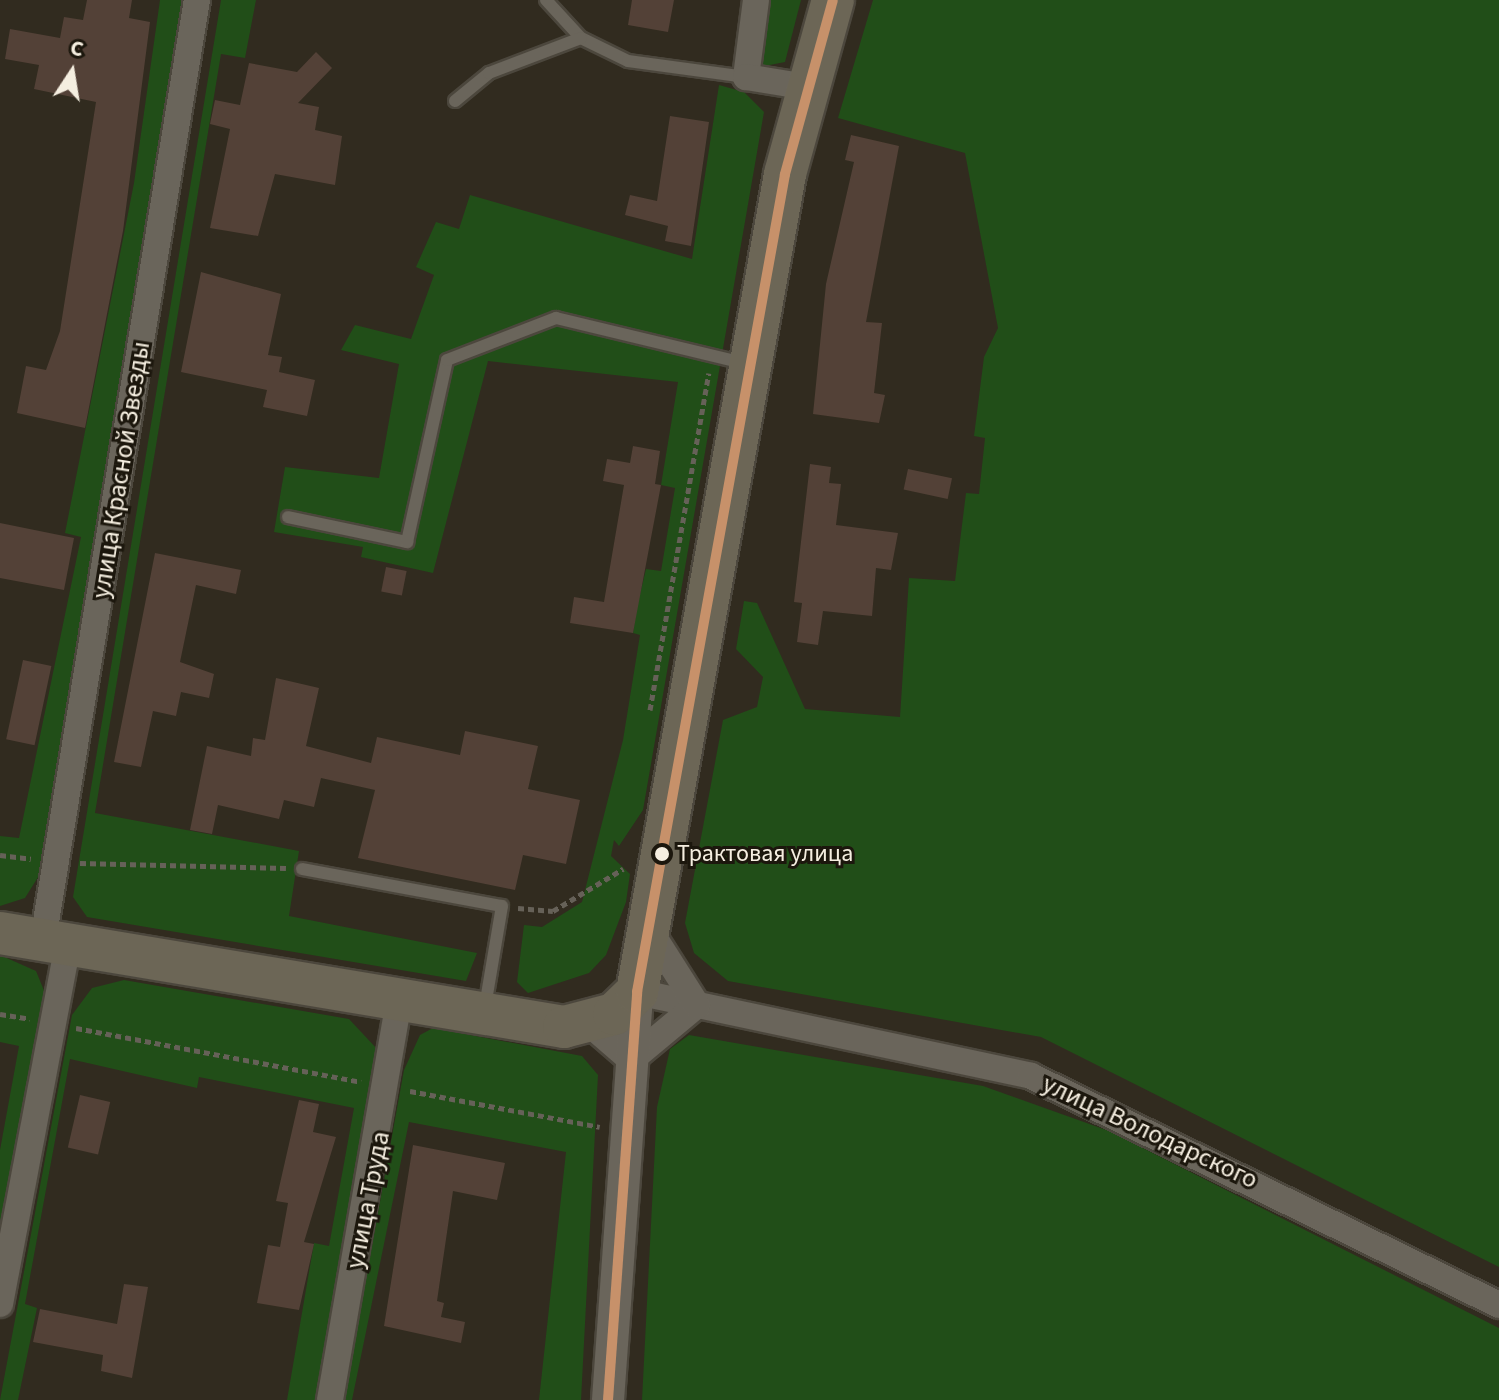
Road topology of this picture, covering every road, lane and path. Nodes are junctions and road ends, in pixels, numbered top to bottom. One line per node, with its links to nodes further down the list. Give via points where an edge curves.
1 (197, 0): 13 (street, улица Красной Звезды)
2 (546, 0): 5 (lane)
3 (756, 0): 6 (street)
4 (833, 0): 7 (highway)
5 (581, 38): 6 (lane, via 628,61); 8 (lane, via 489,73)
6 (746, 77): 7 (street)
7 (807, 87): 9 (highway)
8 (455, 101)
9 (731, 360): 10 (lane, via 556,318 447,360 407,542); 11 (path); 16 (highway)
10 (288, 517)
11 (647, 728)
12 (625, 859): 15 (path, via 623,873 553,911)
13 (57, 863): 14 (path); 18 (street, улица Красной Звезды)
14 (302, 869): 15 (lane)
15 (502, 906): 23 (lane)
16 (650, 931): 19 (highway); 21 (street)
17 (0, 933): 18 (highway)
18 (56, 942): 20 (highway); 25 (street, улица Красной Звезды)
19 (637, 992): 21 (street, улица Володарского); 24 (highway, via 614,1014); 26 (street)
20 (399, 999): 23 (highway); 27 (street, улица Труда)
21 (697, 1005): 26 (street); 30 (street, улица Володарского, via 1031,1076)
22 (0, 1014): 25 (path)
23 (484, 1014): 24 (highway, via 564,1027)
24 (586, 1021): 26 (street)
25 (54, 1024): 27 (path); 29 (street, улица Красной Звезды)
26 (631, 1060): 28 (street)
27 (389, 1087): 28 (path); 31 (street, улица Труда)
28 (626, 1132): 32 (street)
29 (0, 1304)
30 (1499, 1305)
31 (330, 1400)
32 (608, 1400)

